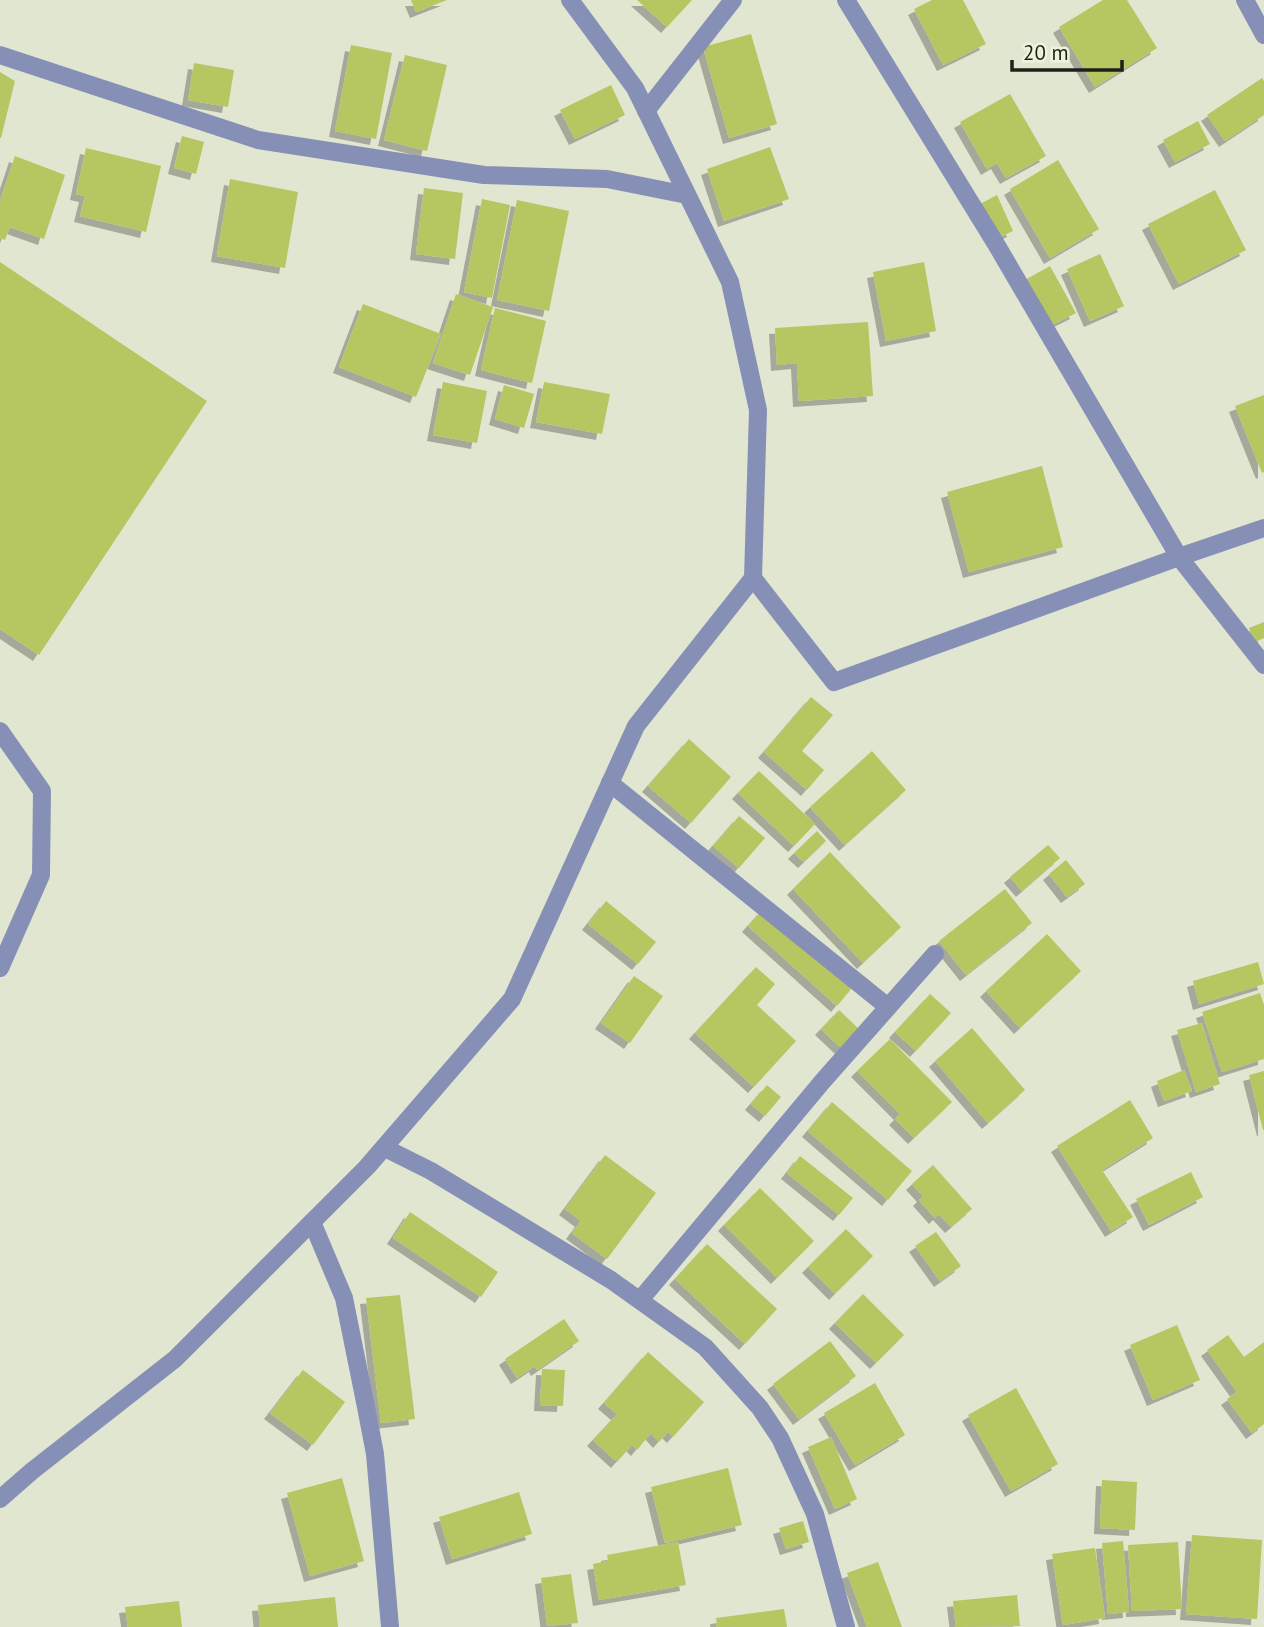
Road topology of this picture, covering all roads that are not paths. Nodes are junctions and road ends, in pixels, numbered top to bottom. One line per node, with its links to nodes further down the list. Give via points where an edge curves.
1 (570, 0): 7 (street, via 635,88)
2 (733, 0): 7 (street)
3 (846, 0): 10 (street, via 996,244)
4 (1245, 0): 5 (street)
5 (1264, 35)
6 (0, 55): 8 (street, via 258,140 484,175 607,179)
7 (646, 111): 8 (street)
8 (687, 195): 11 (street, via 730,282 758,410)
9 (1264, 528): 10 (street)
10 (1179, 557): 11 (street, via 834,682); 12 (street)
11 (753, 578): 14 (street, via 636,726)
12 (1264, 665)
13 (0, 731): 16 (street, via 42,791 41,875)
14 (610, 783): 17 (street); 18 (street, via 512,999)
15 (935, 954): 17 (street)
16 (0, 968)
17 (888, 1007): 20 (street)
18 (385, 1148): 19 (street); 20 (street, via 432,1171)
19 (313, 1222): 21 (street, via 175,1359); 22 (street, via 344,1298 373,1442)
20 (640, 1300): 23 (street, via 705,1347 760,1408 780,1438 815,1514)
21 (0, 1499)
22 (390, 1627)
23 (846, 1627)

